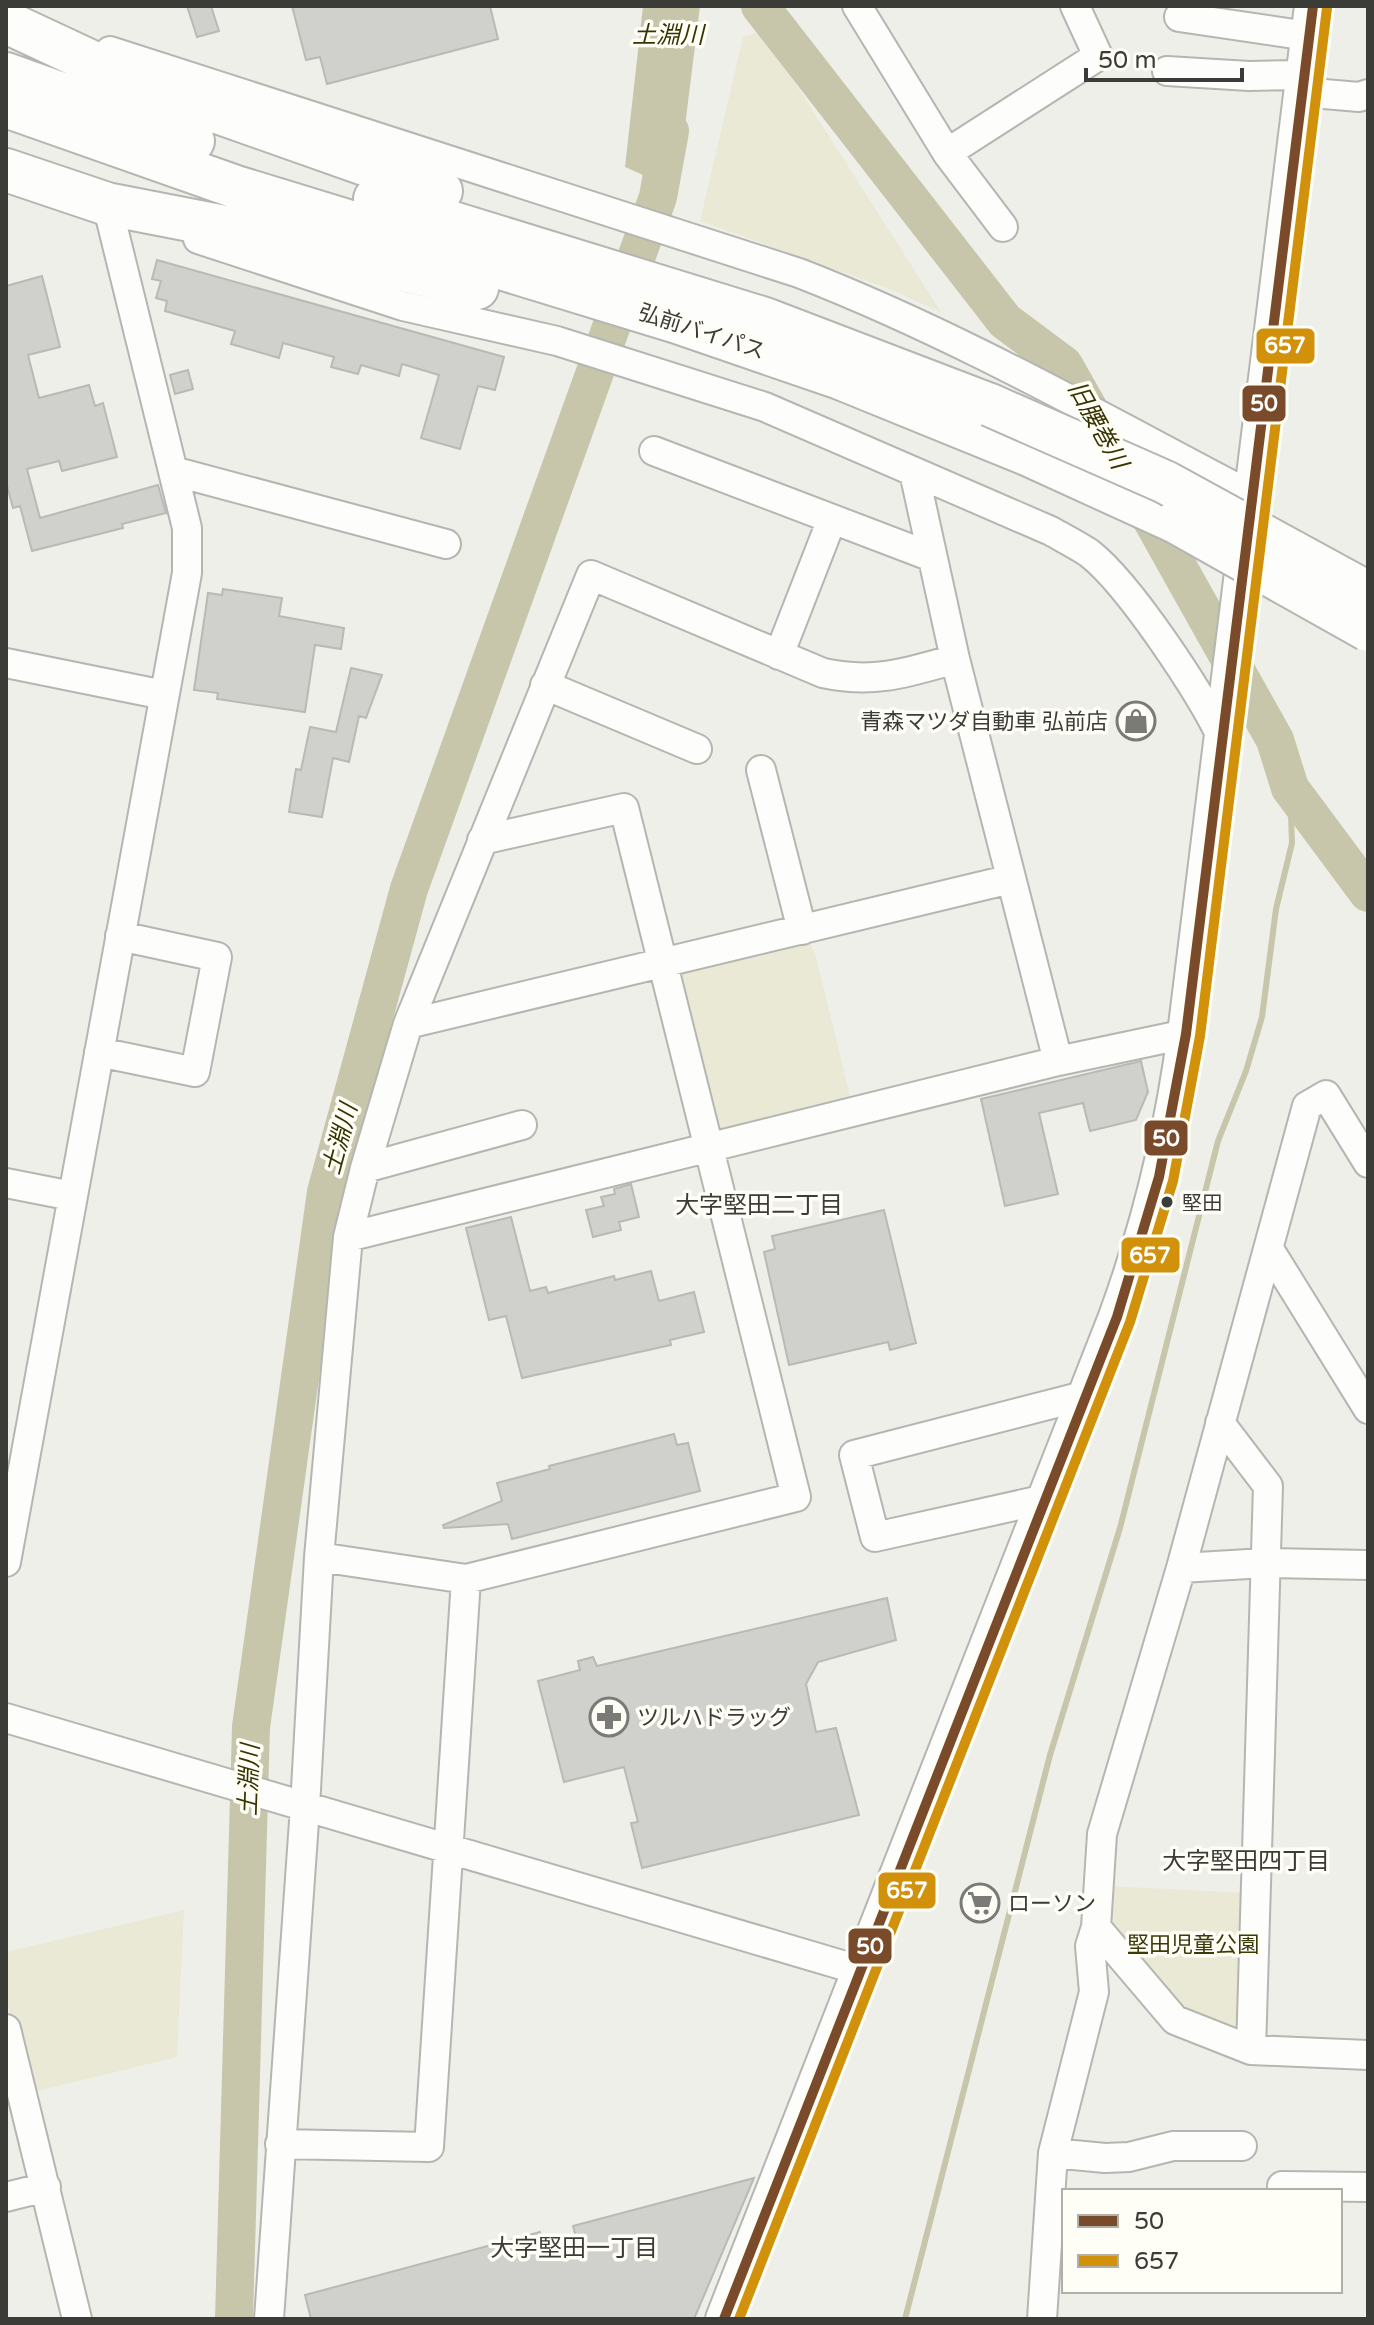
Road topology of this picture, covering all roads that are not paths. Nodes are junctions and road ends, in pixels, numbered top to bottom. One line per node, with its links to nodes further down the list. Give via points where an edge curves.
1 (857, 6): 12 (street)
2 (1075, 6): 12 (street, via 1098,56)
3 (6, 15): 16 (street, via 177,75)
4 (1179, 17): 5 (street)
5 (1310, 21): 9 (main road)
6 (6, 22): 16 (highway)
7 (1167, 71): 9 (street)
8 (6, 74): 16 (highway)
9 (1302, 84): 10 (street, via 1359,97); 21 (main road)
10 (1368, 94)
11 (6, 106): 16 (highway, via 236,187)
12 (947, 153): 15 (street)
13 (6, 170): 14 (highway)
14 (107, 204): 16 (highway, via 246,231); 19 (street)
15 (1003, 227)
16 (573, 274): 17 (highway); 17 (highway); 20 (street, via 660,374 765,407)
17 (683, 293): 21 (street, via 799,273 952,337); 25 (highway, 弘前バイパス, bridge, via 890,364 990,405 1165,482); 26 (highway, bridge, via 813,368 1027,454 1176,522)
18 (654, 451): 22 (street)
19 (173, 471): 23 (street); 31 (street, via 187,528 187,573)
20 (914, 472): 24 (street); 32 (street, via 1051,531 1089,553 1115,579 1198,694)
21 (1250, 495): 32 (main road)
22 (832, 519): 24 (street); 27 (street)
23 (446, 544)
24 (932, 557): 28 (street)
25 (1368, 593)
26 (1368, 630)
27 (779, 655): 28 (street, via 823,673 886,679); 30 (street, via 591,575)
28 (955, 659): 36 (street)
29 (6, 663): 31 (street)
30 (545, 685): 33 (street); 35 (street)
31 (164, 695): 38 (street)
32 (1224, 741): 41 (main road)
33 (697, 749)
34 (761, 770): 37 (street)
35 (482, 840): 39 (street, via 624,808); 40 (street)
36 (1011, 879): 37 (street); 43 (street)
37 (802, 930): 39 (street)
38 (120, 936): 42 (street); 42 (street, via 217,957 195,1072)
39 (663, 965): 40 (street); 45 (street)
40 (408, 1024): 47 (street)
41 (1186, 1034): 43 (street); 52 (main road, via 1175,1120 1157,1197)
42 (99, 1052): 49 (street)
43 (1058, 1061): 45 (street)
44 (522, 1125): 47 (street)
45 (709, 1146): 50 (street); 61 (street, via 796,1497)
46 (1368, 1163): 51 (street, via 1326,1095 1307,1106)
47 (365, 1168): 50 (street)
48 (6, 1183): 49 (street)
49 (72, 1196): 57 (street)
50 (348, 1237): 56 (street)
51 (1269, 1249): 53 (street); 54 (street)
52 (1087, 1395): 55 (main road); 55 (street, via 854,1455 875,1537)
53 (1368, 1409)
54 (1220, 1423): 58 (street, via 1268,1486); 60 (street)
55 (1046, 1499): 66 (main road)
56 (319, 1557): 61 (street); 63 (street)
57 (6, 1562)
58 (1265, 1563): 59 (street); 60 (street); 68 (street)
59 (1368, 1565)
60 (1181, 1568): 65 (street, via 1102,1834)
61 (466, 1579): 64 (street)
62 (6, 1718): 63 (street)
63 (300, 1805): 64 (street); 70 (street)
64 (448, 1848): 66 (street); 70 (street, via 429,2147)
65 (1096, 1927): 68 (street, via 1175,2020); 72 (street, via 1090,1946 1094,1992)
66 (862, 1971): 79 (main road)
67 (8, 2042): 74 (street)
68 (1251, 2050): 69 (street)
69 (1368, 2055)
70 (280, 2144): 78 (street)
71 (1242, 2146): 72 (street, via 1173,2146 1105,2158)
72 (1053, 2153): 80 (street)
73 (1282, 2186): 75 (street)
74 (46, 2187): 76 (street); 77 (street)
75 (1368, 2187)
76 (6, 2197)
77 (77, 2319)
78 (269, 2319)
79 (724, 2319)
80 (1042, 2319)

